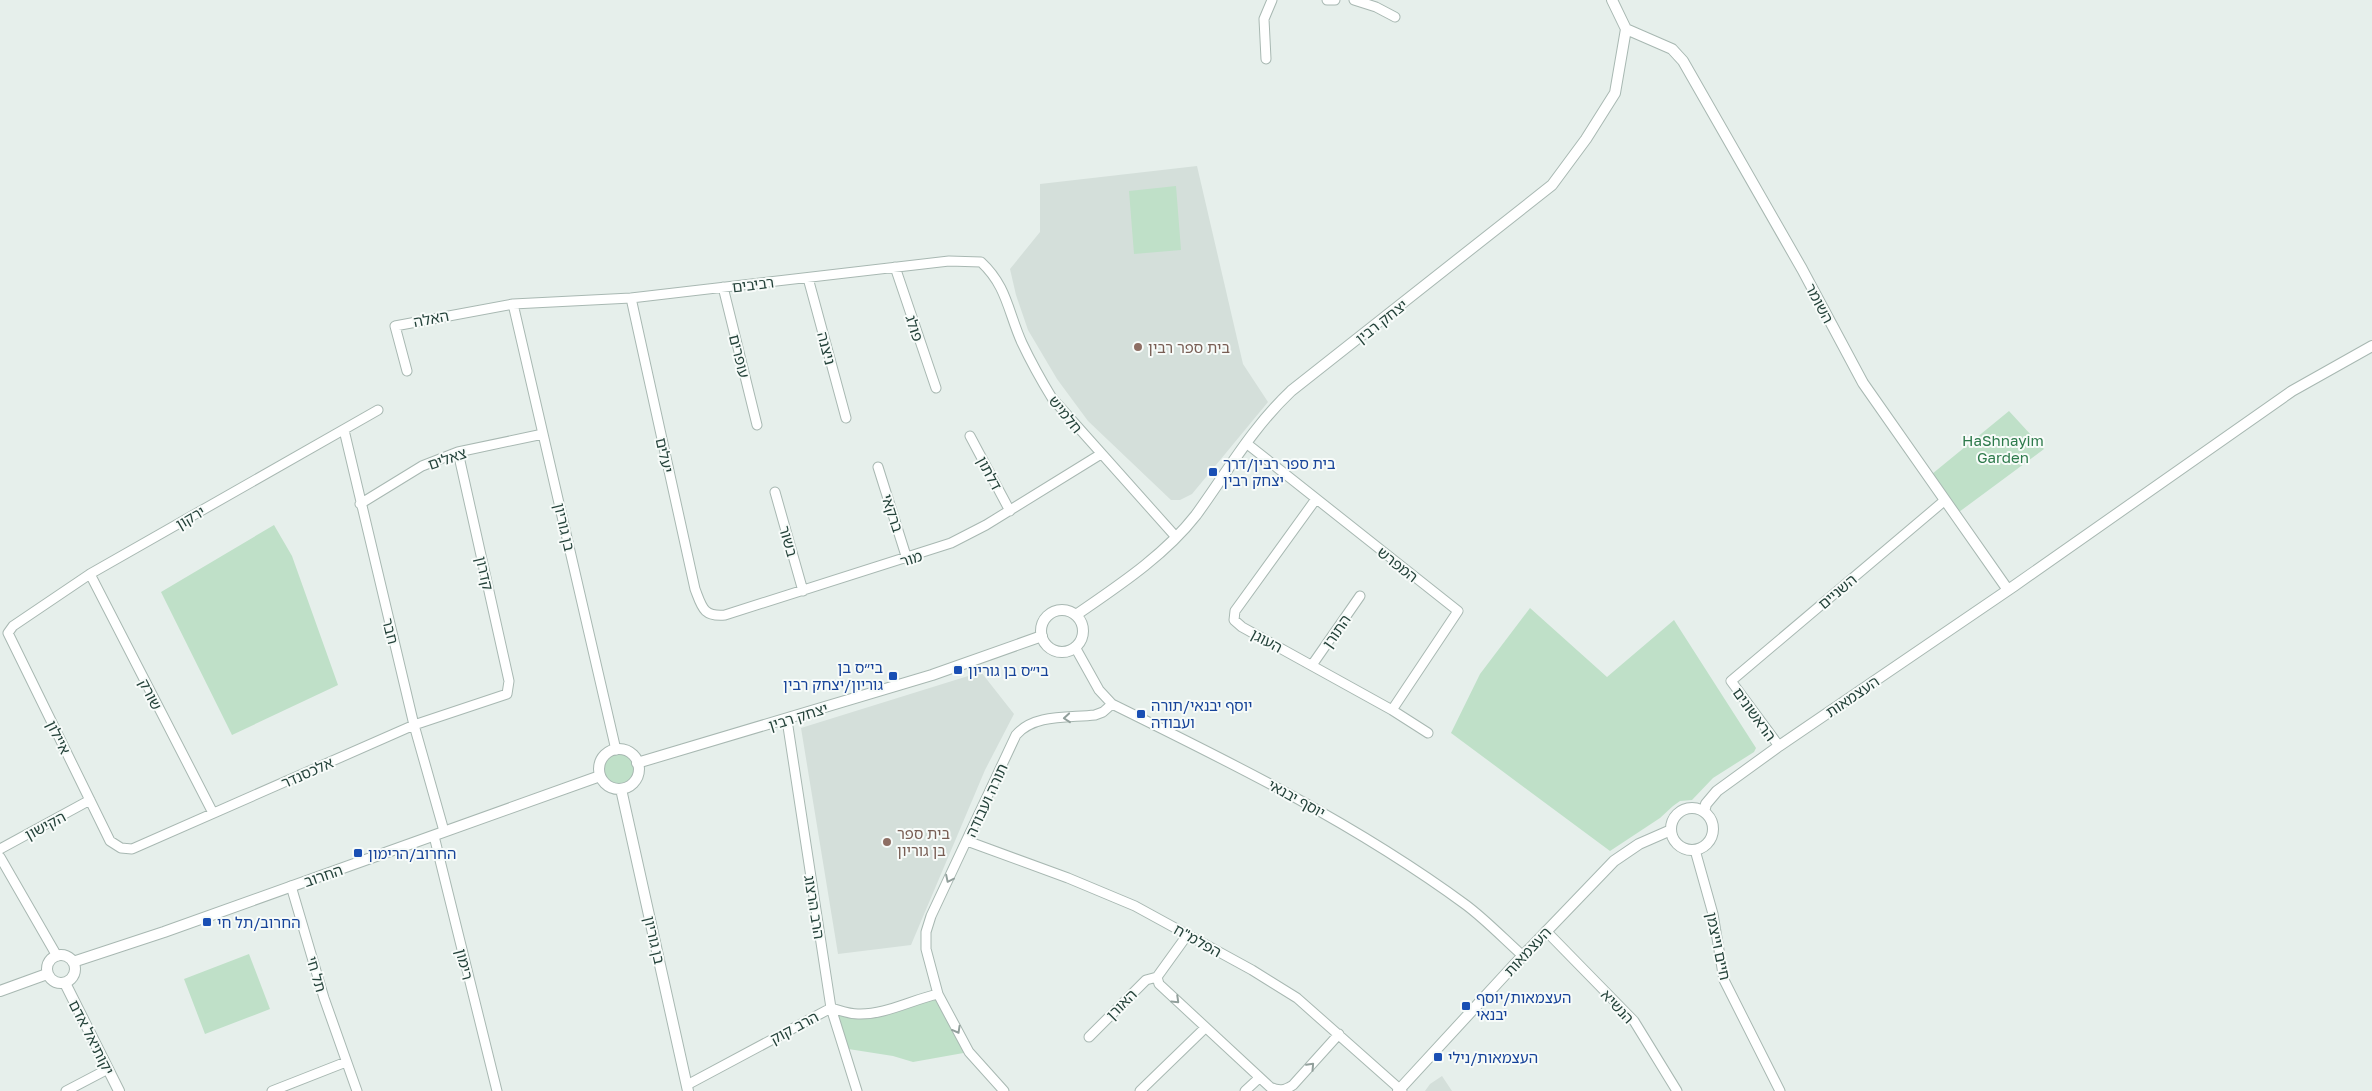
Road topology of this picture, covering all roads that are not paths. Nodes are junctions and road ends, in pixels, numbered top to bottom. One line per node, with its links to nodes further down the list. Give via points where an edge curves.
1 (1272, 0): 8 (street, via 1264,20)
2 (1327, 0): 3 (street)
3 (1335, 0)
4 (1354, 0): 6 (street, via 1376,6)
5 (1612, 0): 7 (street)
6 (1394, 17)
7 (1626, 29): 24 (street, יצחק רבין, via 1615,93 1552,185 1291,391 1267,414); 30 (street, השומר, via 1672,49 1683,61 1863,382)
8 (1266, 59)
9 (895, 268): 10 (street, רביבים, via 970,260); 11 (street, רביבים); 17 (street, פולג)
10 (989, 269): 26 (street, חלמיש, via 1003,290 1022,344 1039,378 1052,398)
11 (808, 278): 12 (street, רביבים); 19 (street, ניצנה)
12 (723, 288): 13 (street, רביבים); 20 (street, עופרים)
13 (631, 298): 14 (street, רביבים); 39 (street, יעלים, via 695,589)
14 (513, 304): 16 (street, האלה, via 395,326); 22 (street, בן גוריון)
15 (2372, 346): 36 (street, העצמאות, via 2292,391)
16 (407, 371)
17 (936, 388)
18 (378, 410): 21 (street, ירקון)
19 (846, 418)
20 (757, 425)
21 (344, 430): 31 (street, חבר); 35 (street, ירקון)
22 (543, 434): 25 (street, צאלים); 53 (street, בן גוריון)
23 (970, 436): 32 (street, דלתון)
24 (1246, 443): 29 (street, המפרש); 33 (street, יצחק רבין)
25 (458, 452): 31 (street, צאלים, via 422,466); 46 (street, קדרון, via 509,681)
26 (1101, 454): 32 (street, מור); 33 (street, חלמיש)
27 (878, 468): 34 (street, ברקאי)
28 (775, 492): 37 (street, בשור)
29 (1316, 499): 44 (street, העוגן, via 1235,611 1234,620); 48 (street, המפרש, via 1458,611)
30 (1944, 501): 36 (street, השומר); 45 (street, השניים)
31 (360, 504): 50 (street, חבר)
32 (1010, 511): 34 (street, מור, via 951,544)
33 (1176, 537): 40 (street, יצחק רבין, via 1123,583)
34 (908, 559): 37 (street, מור)
35 (90, 574): 41 (street, ירקון, via 13,626); 59 (street, שורק)
36 (2008, 590): 52 (street, העצמאות)
37 (803, 591): 39 (street, מור, via 725,615 712,616)
38 (1360, 596): 44 (street, התורן)
39 (703, 610)
40 (1076, 615): 42 (street, via 1062,610 1048,615 1043,621); 43 (street, via 1083,631)
41 (8, 633): 57 (street, איילון)
42 (1042, 636): 43 (street, via 1049,648 1055,651 1069,651); 49 (street, יצחק רבין, via 932,675)
43 (1075, 647): 47 (street, יוסף יבנאי, via 1099,690)
44 (1312, 665): 48 (street, העוגן)
45 (1731, 681): 52 (street, הראשונים)
46 (507, 694): 50 (street, אלכסנדר)
47 (1112, 704): 64 (street, תורה ועבודה, one-way to 64, via 1094,715 1034,721 1022,727); 72 (street, יוסף יבנאי, via 1281,788 1336,820 1467,906)
48 (1392, 710): 51 (street, העוגן)
49 (787, 720): 54 (street, יצחק רבין); 79 (street, הרב הרצוג)
50 (414, 724): 59 (street, אלכסנדר); 61 (street, חבר)
51 (1428, 733)
52 (1778, 746): 58 (street, העצמאות, via 1717,791 1706,804)
53 (616, 750): 54 (street, via 629,752); 55 (street, via 609,752 600,762)
54 (637, 763): 56 (street, via 633,782)
55 (600, 776): 56 (street, via 611,788); 61 (street, החרוב)
56 (621, 789): 86 (street, בן גוריון)
57 (90, 800): 63 (street, איילון); 65 (street, הקישון)
58 (1704, 812): 60 (street, via 1685,809 1675,817); 66 (street, via 1712,822 1713,834 1706,845)
59 (213, 813): 63 (street, אלכסנדר, via 132,849 121,848)
60 (1671, 830): 66 (street, via 1672,837 1681,848); 69 (street, העצמאות, via 1639,844 1614,861)
61 (444, 831): 62 (street, החרוב)
62 (434, 836): 68 (street, החרוב); 92 (street, רימון)
63 (110, 841)
64 (967, 841): 70 (street, הפלמ"ח, via 1135,906); 78 (street, תורה ועבודה, one-way to 78, via 926,932 926,949)
65 (0, 849)
66 (1695, 850): 98 (street, חיים וייצמן, via 1713,914 1724,980)
67 (0, 856): 71 (street)
68 (291, 886): 73 (street, החרוב); 83 (street, תל חי)
69 (1546, 931): 72 (street, העצמאות); 97 (street, הנשיא, via 1634,1021)
70 (1188, 934): 75 (street, האורן); 81 (street, הפלמ"ח, via 1297,998)
71 (56, 956): 73 (street, via 68,957); 74 (street, via 48,963)
72 (1523, 956): 87 (street, העצמאות)
73 (73, 962): 76 (street, via 74,976)
74 (47, 974): 76 (street, via 54,982); 77 (street)
75 (1157, 978): 80 (street, one-way to 80, via 1159,984); 82 (street, האורן, via 1146,980)
76 (65, 983): 84 (street, יקותיאל אדם)
77 (0, 991)
78 (938, 994): 79 (street, הרב קוק, via 876,1013 856,1014); 94 (street, תורה ועבודה, one-way to 94, via 969,1052)
79 (830, 1008): 86 (street, הרב קוק); 93 (street, הרב הרצוג)
80 (1205, 1028): 85 (street); 95 (street)
81 (1339, 1034): 85 (street, one-way to 81, via 1277,1091 1285,1090); 87 (street, הפלמ"ח)
82 (1088, 1037)
83 (346, 1062): 90 (street); 91 (street, תל חי)
84 (108, 1069): 88 (street); 89 (street, יקותיאל אדם)
85 (1258, 1079): 96 (street)
86 (688, 1088)
87 (1400, 1090)
88 (66, 1091)
89 (119, 1091)
90 (272, 1091)
91 (357, 1091)
92 (497, 1091)
93 (857, 1091)
94 (1004, 1091)
95 (1140, 1091)
96 (1245, 1091)
97 (1678, 1091)
98 (1780, 1091)

